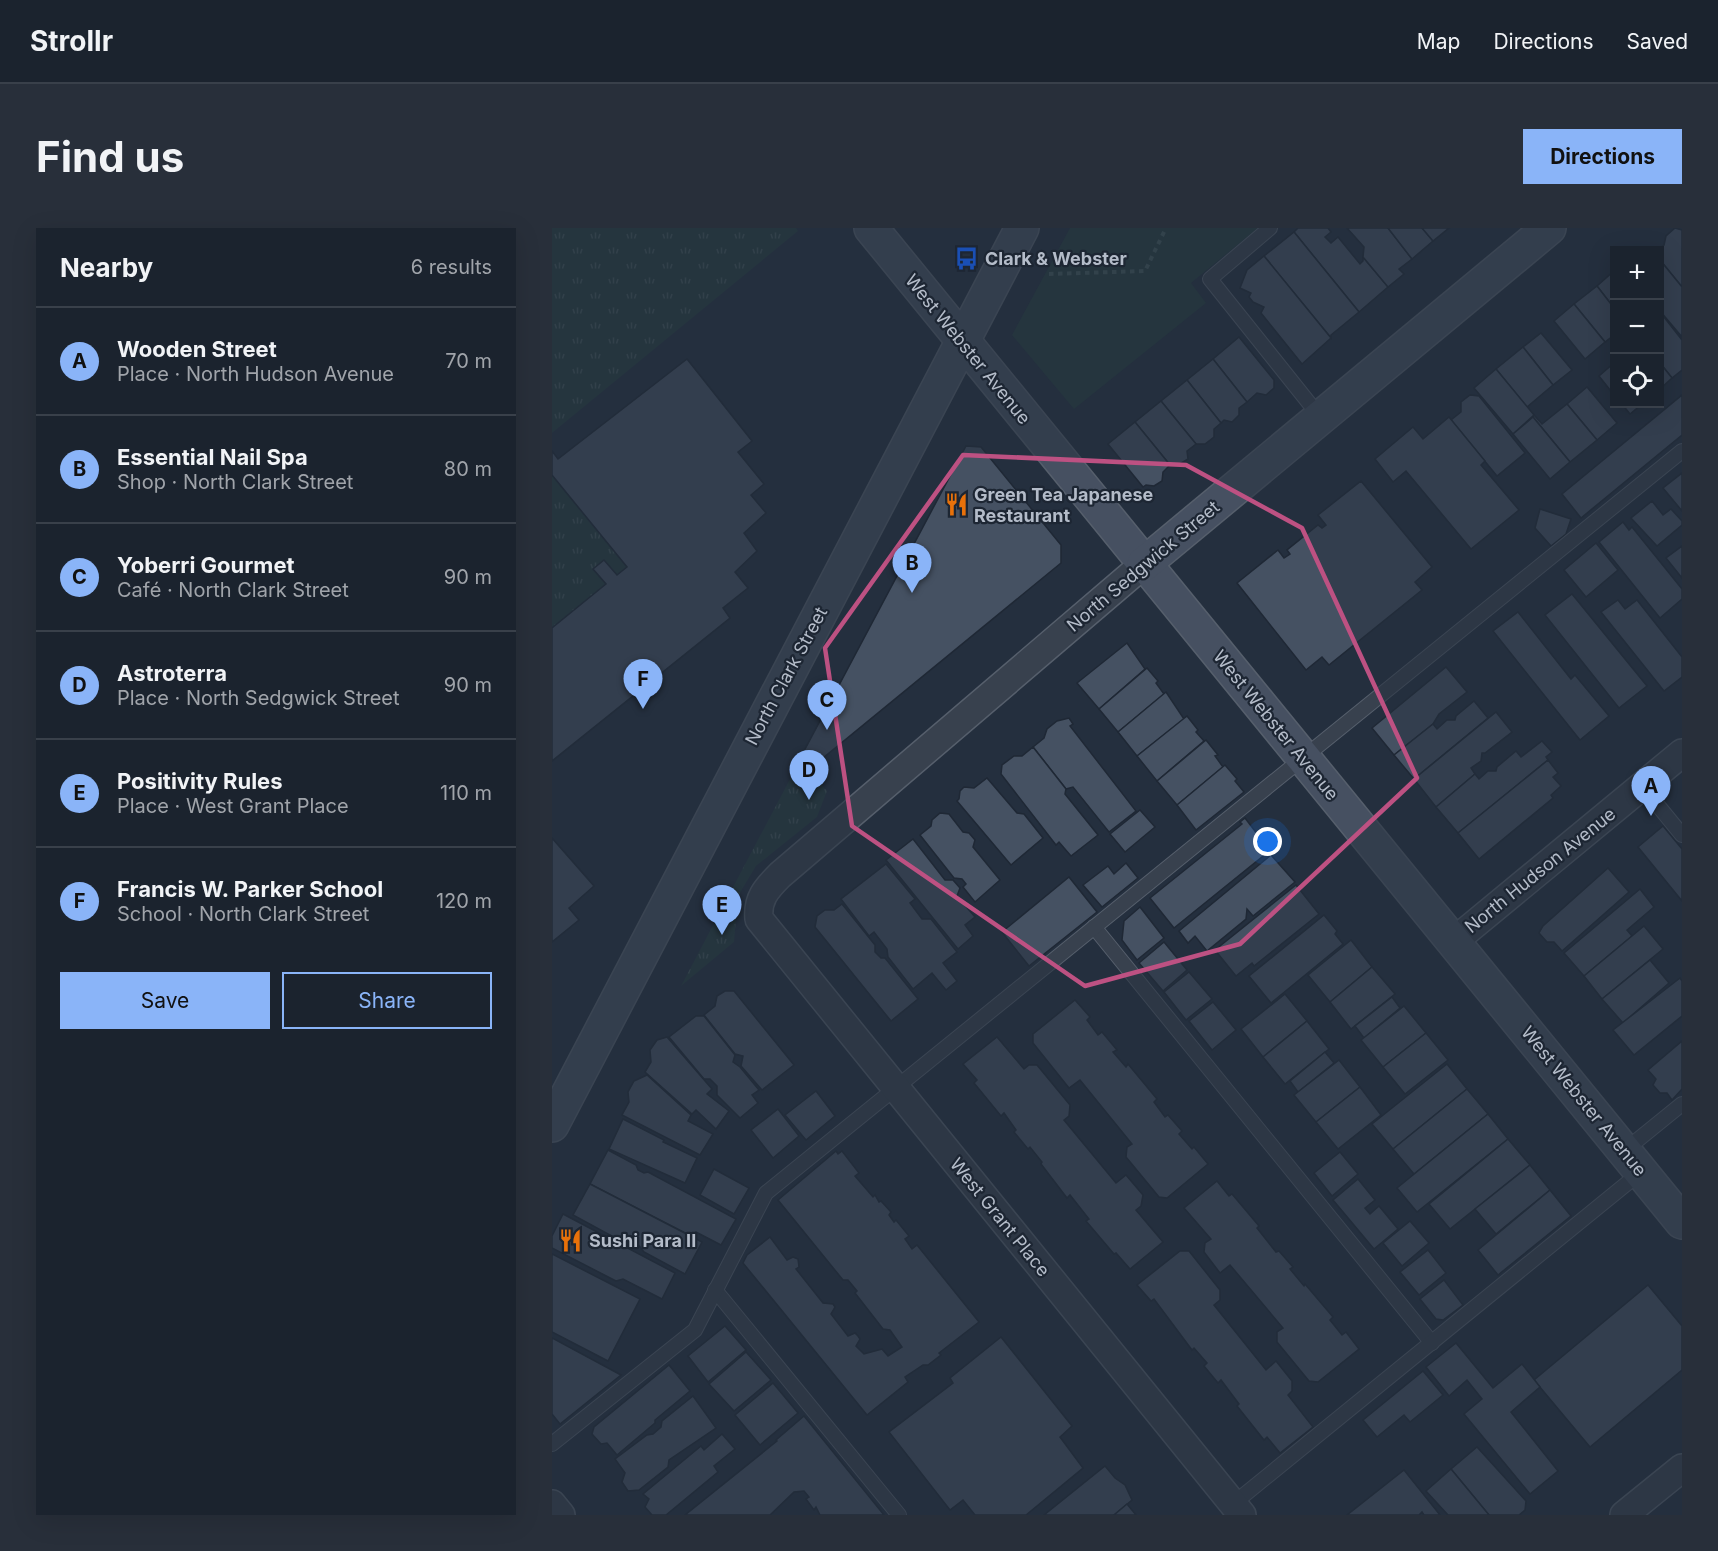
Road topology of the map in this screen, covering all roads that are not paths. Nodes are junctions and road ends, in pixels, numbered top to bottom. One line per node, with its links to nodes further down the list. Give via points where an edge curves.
1 (871, 228): 5 (street, West Webster Avenue)
2 (1022, 228): 5 (street, North Clark Street)
3 (1270, 228): 6 (lane, via 1210,279)
4 (1550, 228): 6 (street, North Sedgwick Street)
5 (962, 341): 8 (street, West Webster Avenue); 18 (street, North Clark Street)
6 (1321, 417): 8 (street, North Sedgwick Street)
7 (1682, 452): 10 (lane)
8 (1144, 564): 10 (street, West Webster Avenue); 13 (street, North Sedgwick Street, via 780,875 761,898)
9 (1682, 753): 11 (street, North Hudson Avenue)
10 (1303, 758): 14 (lane); 15 (street, West Webster Avenue)
11 (1642, 786): 12 (lane); 15 (street, North Hudson Avenue)
12 (1682, 835)
13 (759, 919): 16 (street, West Grant Place)
14 (1094, 927): 16 (lane); 22 (lane)
15 (1453, 942): 19 (street, West Webster Avenue)
16 (895, 1088): 21 (lane, via 766,1193); 26 (street, West Grant Place)
17 (1682, 1104): 19 (lane)
18 (552, 1124)
19 (1633, 1161): 20 (street, West Webster Avenue); 22 (lane)
20 (1682, 1222)
21 (715, 1290): 23 (lane, via 695,1330); 28 (lane)
22 (1432, 1343): 26 (lane)
23 (552, 1444)
24 (1682, 1468): 29 (street)
25 (552, 1504): 27 (street)
26 (1238, 1510)
27 (561, 1515)
28 (899, 1515)
29 (1624, 1515)

